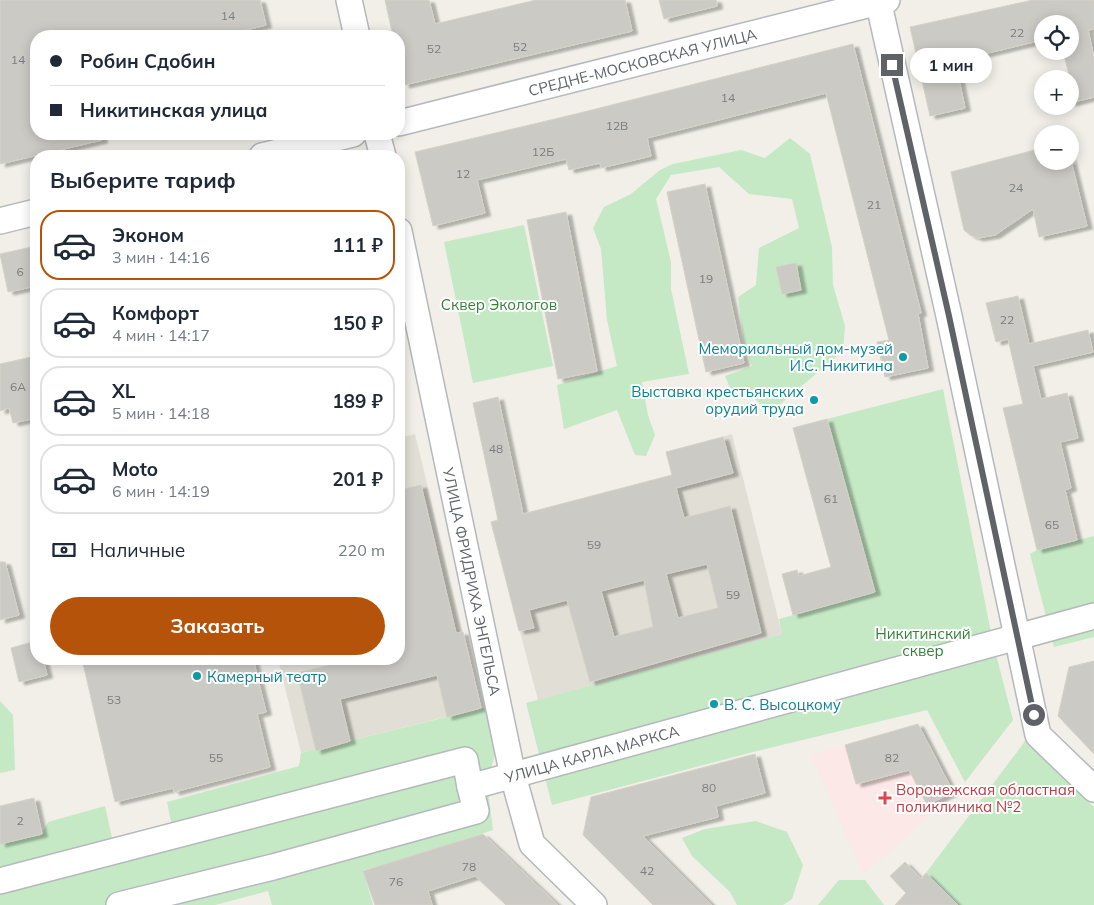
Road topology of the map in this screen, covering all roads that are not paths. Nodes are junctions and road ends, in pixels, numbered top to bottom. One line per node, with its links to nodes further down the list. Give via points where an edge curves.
1 (349, 0): 3 (street)
2 (881, 1): 4 (street, СРЕДНЕ-МОСКОВСКАЯ УЛИЦА); 11 (street)
3 (356, 30)
4 (405, 121)
5 (328, 140): 6 (street)
6 (287, 150)
7 (30, 214): 8 (street)
8 (0, 221)
9 (405, 260): 12 (street, УЛИЦА ФРИДРИХА ЭНГЕЛЬСА)
10 (1094, 616): 11 (street, УЛИЦА КАРЛА МАРКСА)
11 (1018, 637): 12 (street, УЛИЦА КАРЛА МАРКСА); 14 (street, via 1038,735)
12 (513, 776): 13 (street, УЛИЦА КАРЛА МАРКСА); 17 (street, УЛИЦА ФРИДРИХА ЭНГЕЛЬСА, via 532,844)
13 (470, 787): 15 (street, via 465,760); 16 (street, via 476,811)
14 (1094, 789)
15 (0, 880)
16 (119, 905)
17 (594, 905)

